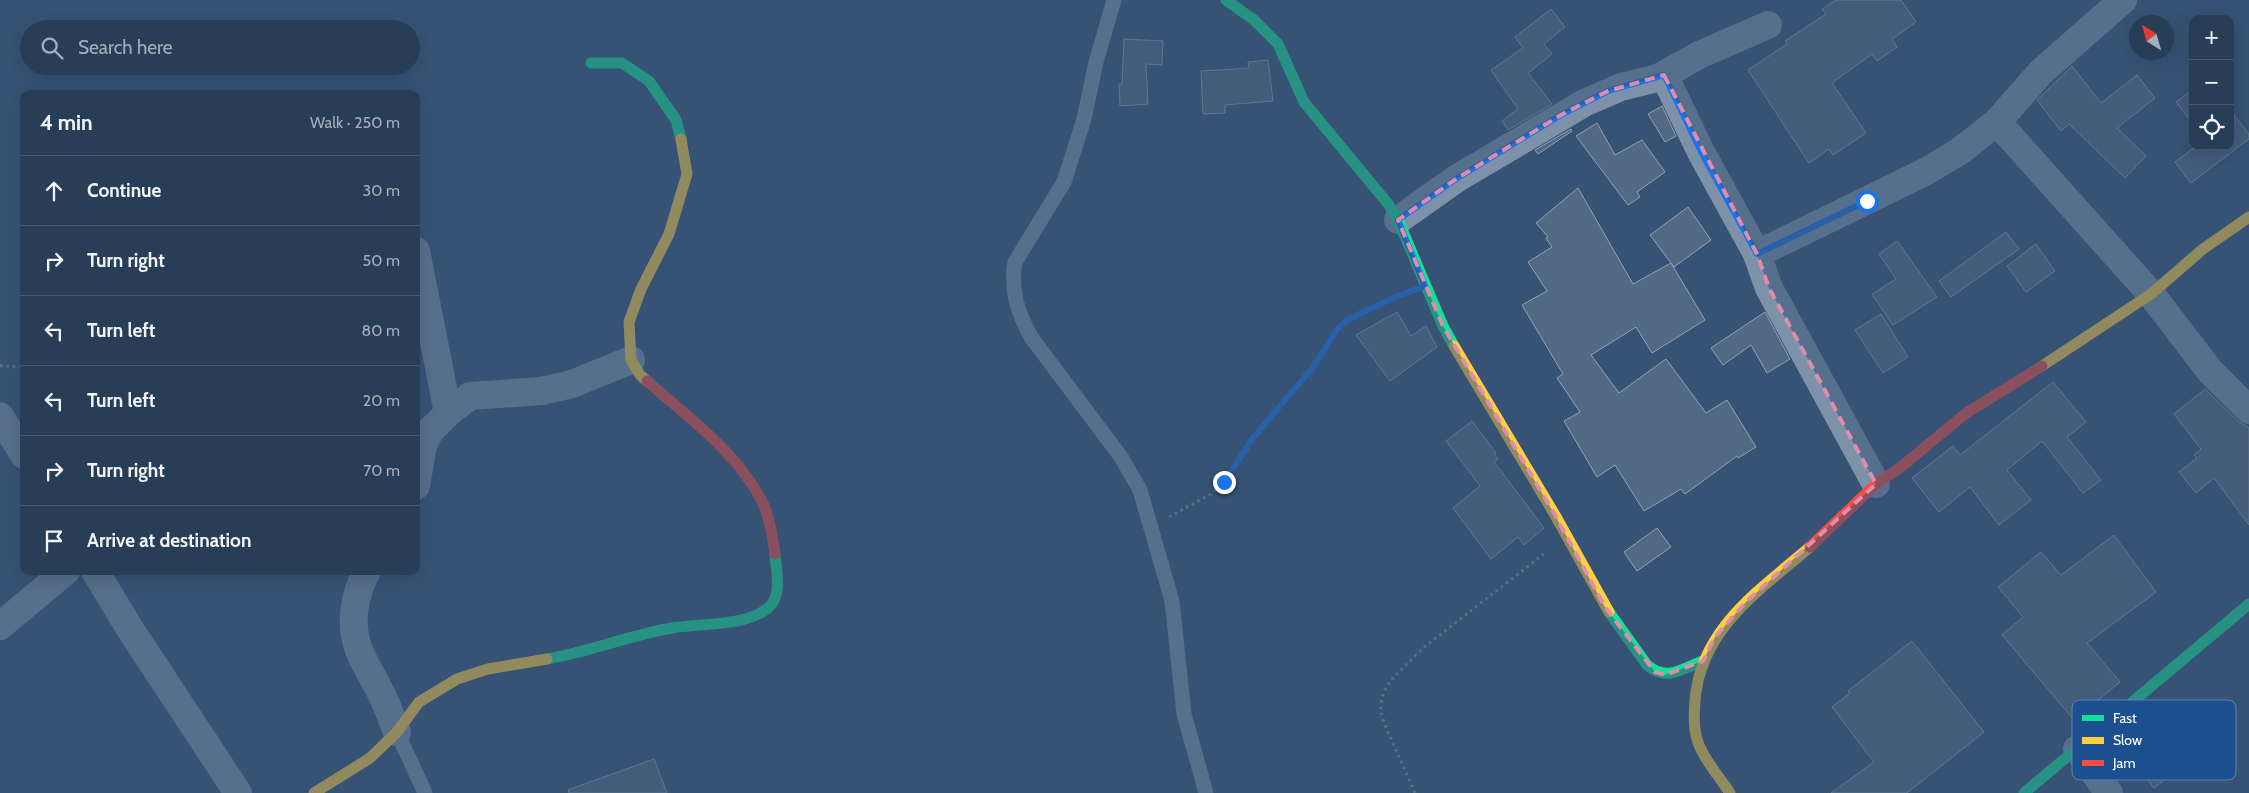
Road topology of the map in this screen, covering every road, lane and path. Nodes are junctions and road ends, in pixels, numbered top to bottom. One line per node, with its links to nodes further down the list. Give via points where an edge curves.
1 (1114, 0): 23 (lane, via 1084,119 1064,182 1015,262 1012,277 1020,318 1121,457 1140,490)
2 (1226, 0): 9 (street, via 1254,20 1278,44 1304,102)
3 (2123, 0): 7 (street, via 2041,72)
4 (1768, 25): 6 (street)
5 (591, 63): 14 (street, via 622,63 649,81 676,120 685,156 687,174 669,234 641,289 629,322)
6 (1664, 75): 9 (street, via 1608,91 1561,115 1456,179); 10 (street, via 1701,152)
7 (1996, 122): 10 (street, via 1979,138 1925,172); 13 (street)
8 (2249, 218): 13 (street, via 2203,249)
9 (1398, 220): 12 (street)
10 (1757, 254): 22 (street, via 1773,296)
11 (420, 271): 18 (street)
12 (1425, 286): 23 (path, via 1347,320 1338,328 1314,366 1253,438 1224,482 1178,513); 24 (street, via 1463,363)
13 (2151, 294): 17 (street, via 2210,371); 22 (street, via 1965,414)
14 (631, 360): 18 (street, via 564,386 542,391 470,396); 32 (street, via 640,375 703,430 738,466 758,494 776,560 778,590 771,604 766,610 743,620 670,628 573,655 471,673 426,696)
15 (0, 366): 16 (path)
16 (20, 367)
17 (2249, 410)
18 (448, 413): 21 (street, via 430,432 423,445)
19 (0, 416): 20 (street)
20 (20, 448)
21 (420, 463)
22 (1876, 484): 30 (street, via 1834,526 1745,603 1715,637)
23 (1149, 523): 38 (lane, via 1172,601 1184,714)
24 (1568, 536): 30 (street, via 1605,607 1647,665 1665,675); 39 (path, via 1472,608 1423,648 1390,681 1380,710)
25 (61, 575): 29 (street)
26 (97, 575): 35 (street)
27 (365, 575): 32 (street, via 355,606 355,636)
28 (2249, 604): 31 (street)
29 (0, 626)
30 (1703, 661): 40 (street, via 1696,687 1693,724 1707,759)
31 (2134, 700)
32 (397, 732): 36 (street, via 370,758); 37 (lane)
33 (2072, 752): 41 (street)
34 (2099, 780): 42 (street)
35 (238, 793)
36 (314, 793)
37 (425, 793)
38 (1206, 793)
39 (1415, 793)
40 (1730, 793)
41 (2024, 793)
42 (2108, 793)

